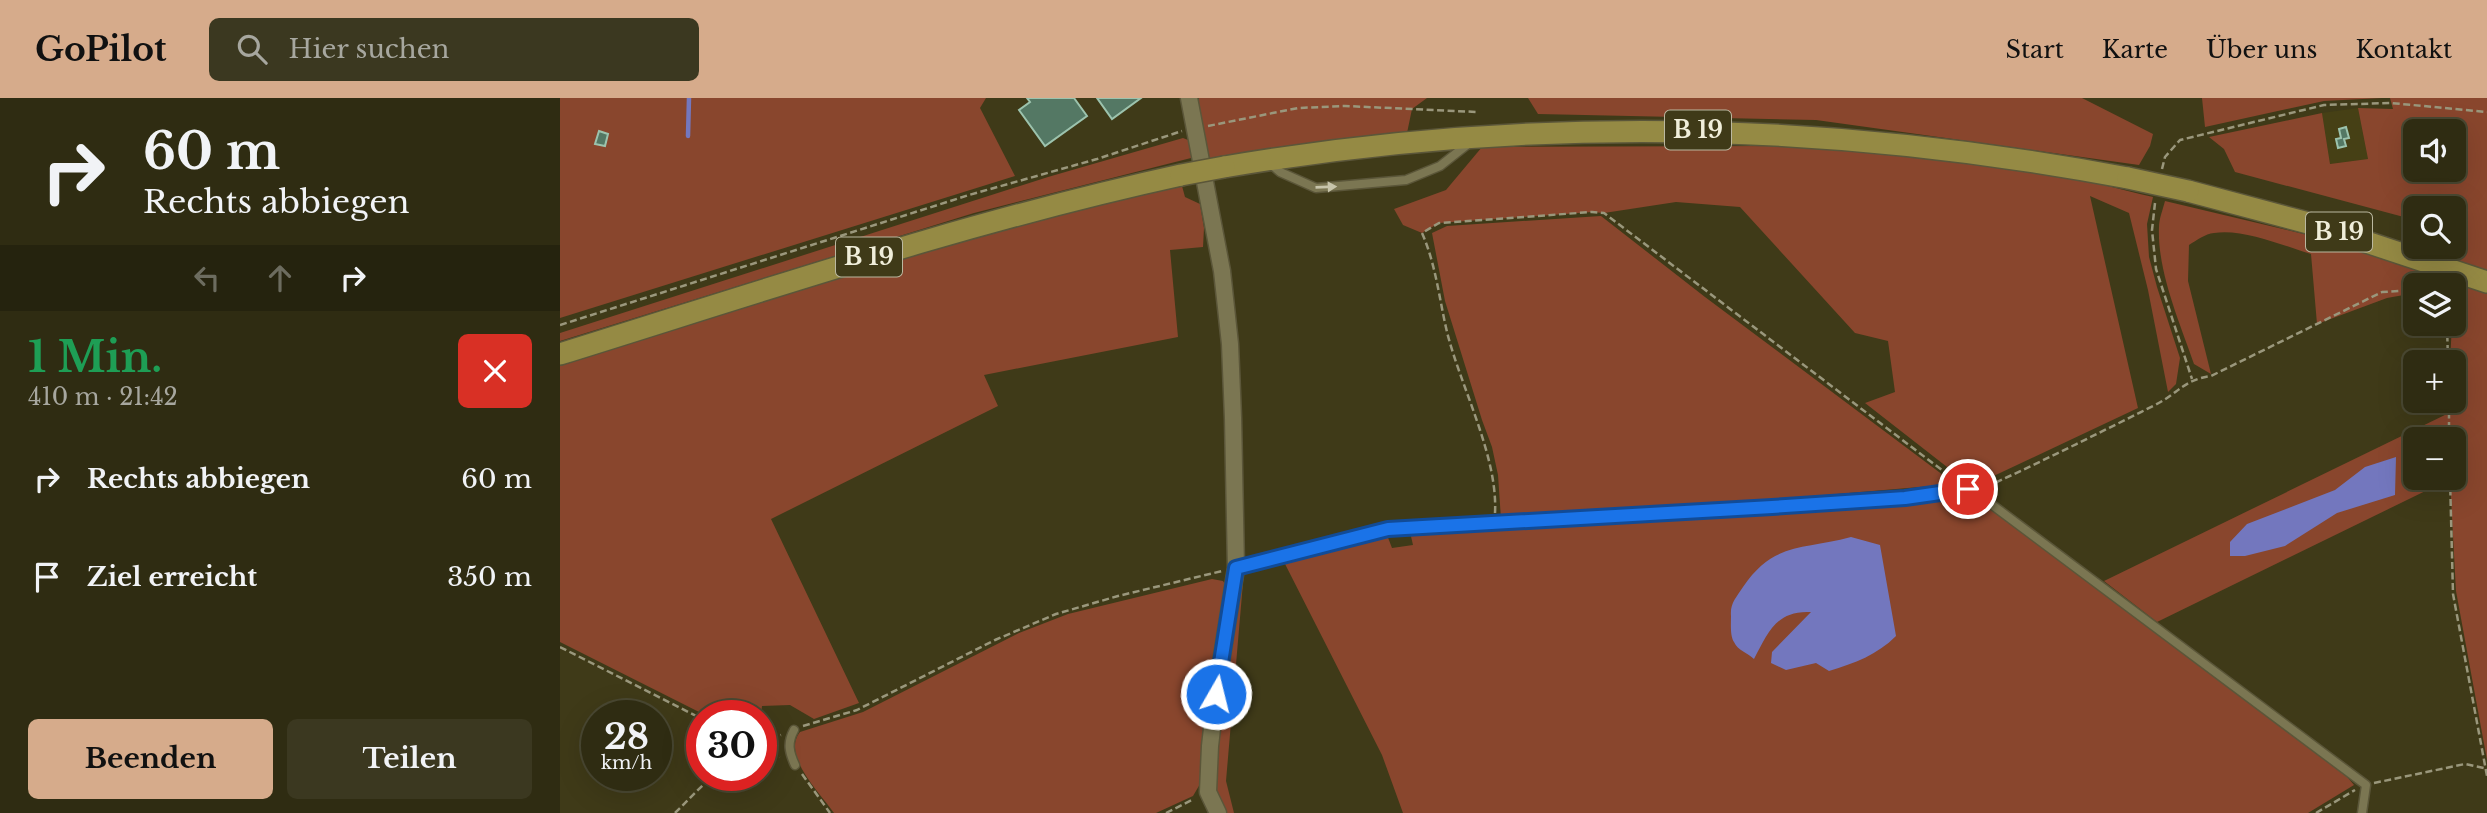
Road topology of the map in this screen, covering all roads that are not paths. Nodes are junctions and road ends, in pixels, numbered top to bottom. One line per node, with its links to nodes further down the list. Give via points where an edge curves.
1 (1188, 98): 6 (street, via 1222,271 1230,344)
2 (1478, 136): 3 (main road, B 19); 3 (lane, one-way to 2, via 1280,172 1316,188 1406,180 1440,166); 4 (main road, B 19, bridge, via 1661,130 1804,135 1974,152 2188,191 2312,224)
3 (1266, 159): 5 (main road, B 19, bridge, via 1101,192 941,235)
4 (2487, 282)
5 (560, 354)
6 (1236, 568): 9 (street, via 1210,746 1208,792); 10 (lane, via 1388,529 1971,491 2366,785)
7 (794, 730): 8 (lane, via 789,752)
8 (795, 765)
9 (1217, 813)
10 (2362, 813)

